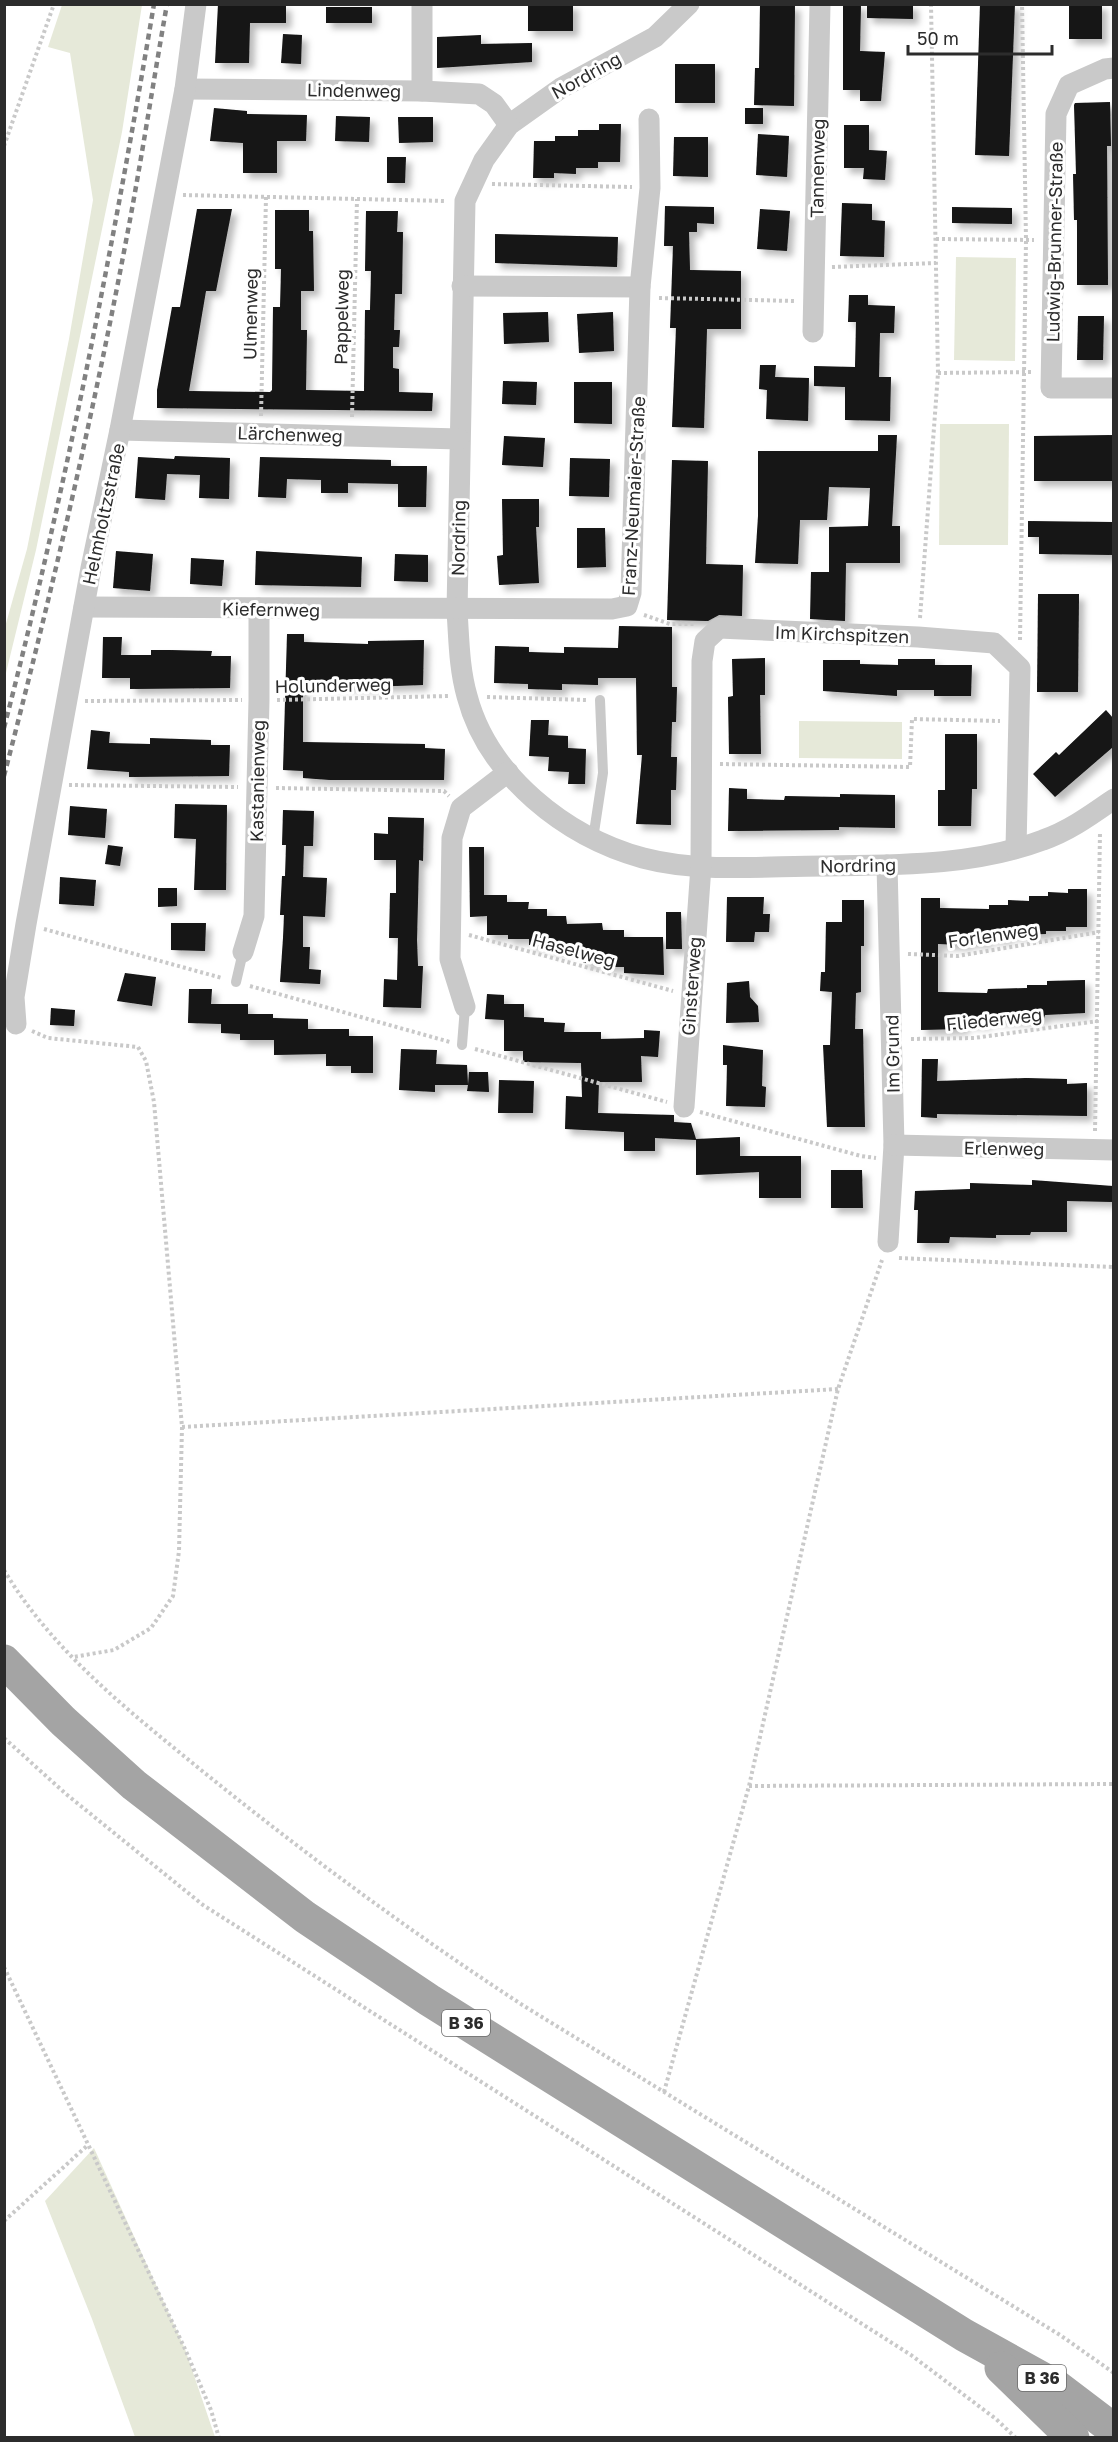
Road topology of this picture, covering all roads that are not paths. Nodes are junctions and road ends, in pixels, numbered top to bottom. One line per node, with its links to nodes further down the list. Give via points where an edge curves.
1 (196, 4): 6 (street, Helmholtzstraße)
2 (422, 4): 7 (street)
3 (688, 4): 9 (street, Nordring, via 655,38 561,88)
4 (820, 4): 12 (street, Tannenweg)
5 (1113, 68): 13 (street, Ludwig-Brunner-Straße, via 1069,85 1056,114 1052,373 1052,388)
6 (185, 89): 7 (street, Lindenweg); 14 (street, Helmholtzstraße)
7 (422, 91): 9 (street, Lindenweg, via 486,97)
8 (650, 119): 11 (street, Franz-Neumaier-Straße, via 650,188)
9 (509, 125): 10 (street, Nordring, via 484,160 468,192)
10 (462, 286): 11 (street); 15 (street, Nordring)
11 (640, 287): 18 (street, Franz-Neumaier-Straße, via 631,593 627,606)
12 (813, 332)
13 (1113, 388)
14 (120, 430): 15 (street, Lärchenweg); 16 (street, Helmholtzstraße)
15 (459, 439): 18 (street, Nordring)
16 (84, 607): 17 (street, Kiefernweg); 29 (street, Helmholtzstraße, via 14,997)
17 (258, 608): 18 (street, Kiefernweg); 26 (street, Kastanienweg, via 260,700 254,916)
18 (458, 611): 20 (street, Nordring, via 466,696 492,753)
19 (600, 700): 22 (lane, via 603,773)
20 (508, 772): 22 (street, Nordring, via 544,807); 28 (street, via 461,808 452,838 450,959)
21 (1107, 804): 23 (street, Nordring, via 1073,826)
22 (593, 839): 25 (street, Nordring, via 643,858)
23 (1016, 848): 24 (street, Nordring, via 963,859); 25 (street, Im Kirchspitzen, via 1020,668 994,643 719,628 705,641 702,661)
24 (887, 865): 25 (street, Nordring); 32 (street, Im Grund)
25 (701, 866): 31 (street, Ginsterweg)
26 (243, 952): 27 (lane)
27 (236, 982)
28 (465, 1006): 30 (lane)
29 (16, 1024)
30 (462, 1045)
31 (684, 1107)
32 (894, 1145): 33 (street, Erlenweg); 34 (street, Im Grund)
33 (1104, 1150)
34 (888, 1242)
35 (4, 1662): 36 (main road, B 36, via 134,1785 305,1917 429,2000)
36 (964, 2335): 37 (main road, B 36, via 1056,2386); 38 (main road, B 36)
37 (1113, 2430)
38 (1073, 2438)

